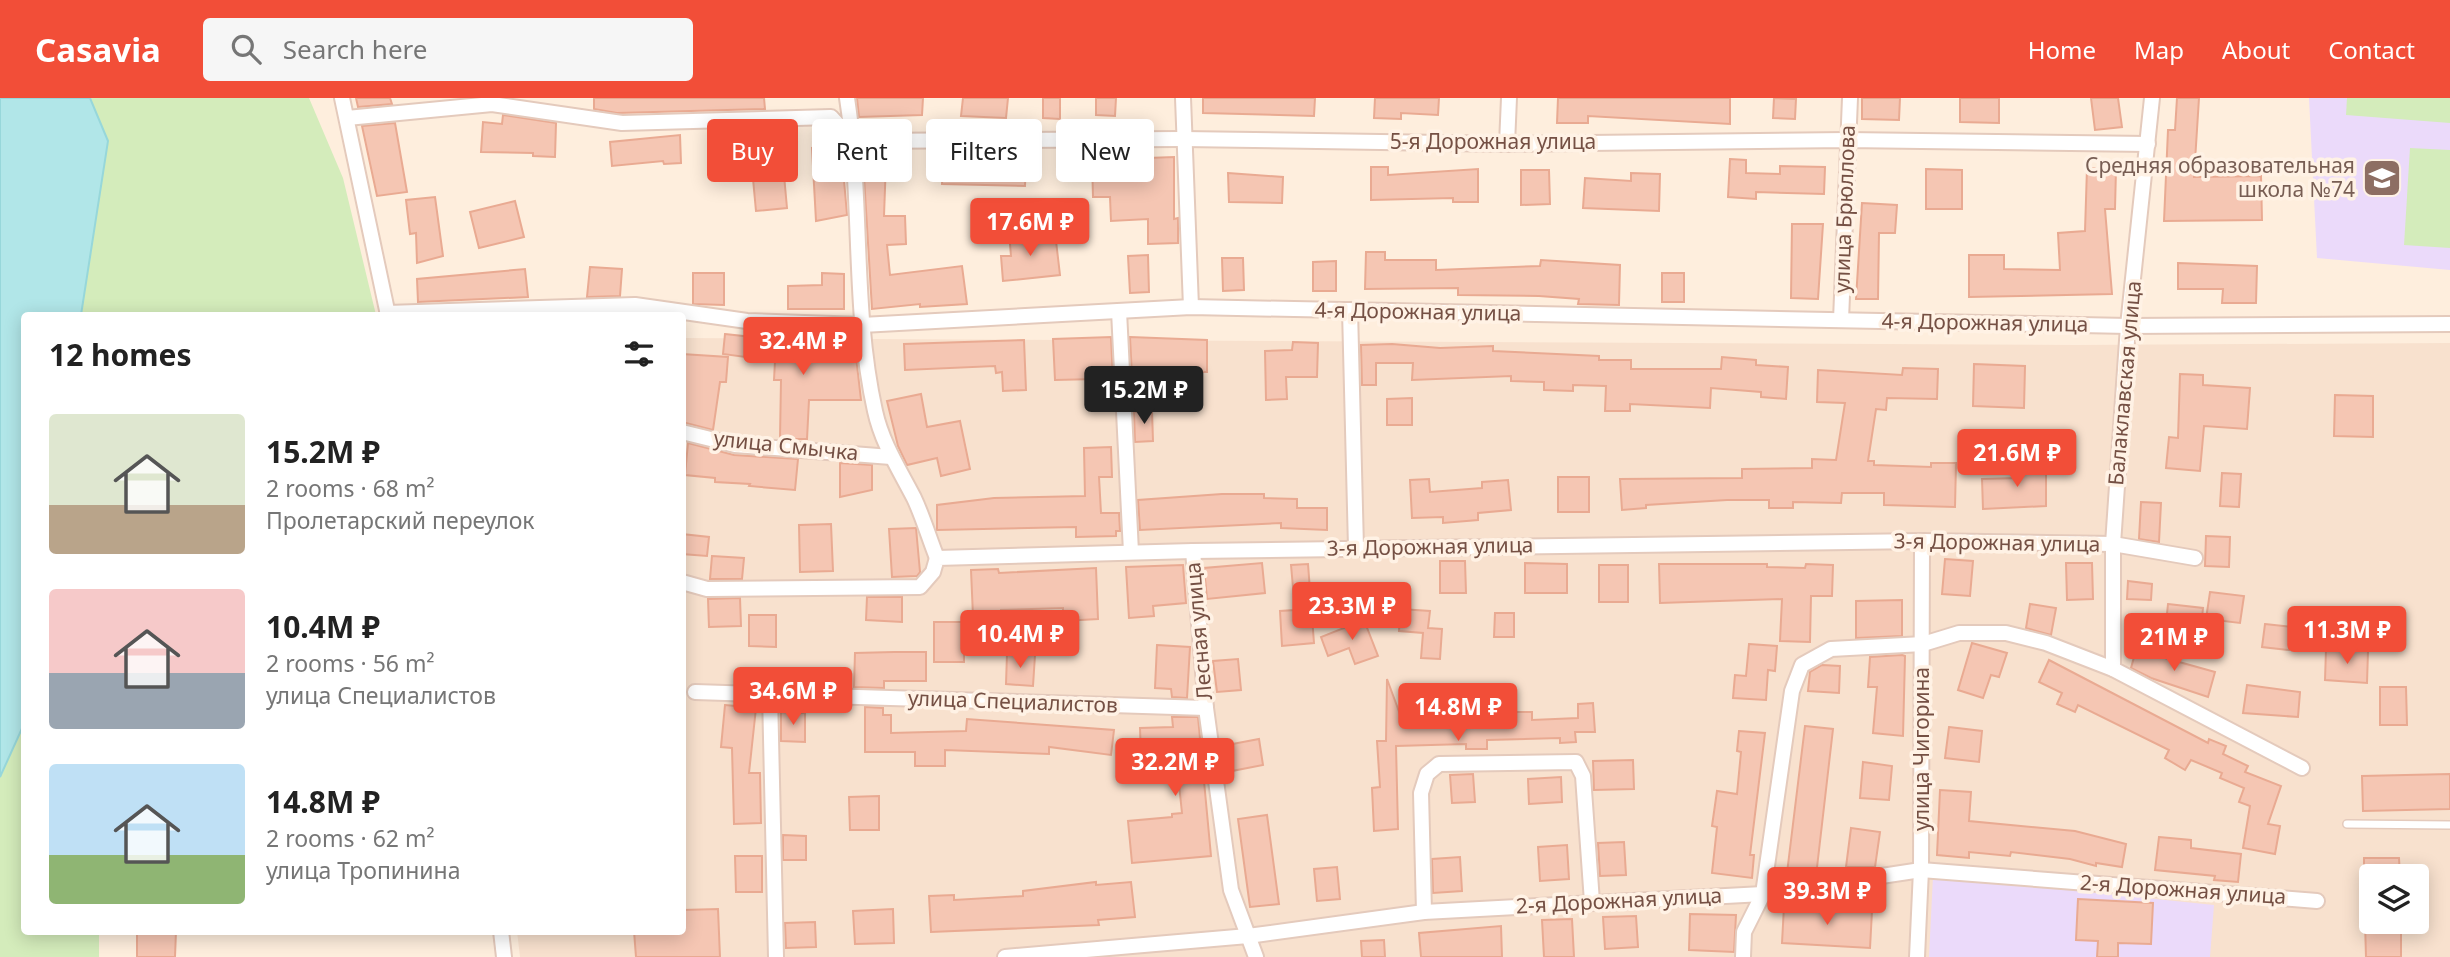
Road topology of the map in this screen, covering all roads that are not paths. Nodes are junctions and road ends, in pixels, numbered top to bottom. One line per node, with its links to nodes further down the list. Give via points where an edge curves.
1 (342, 98): 8 (street)
2 (847, 98): 10 (street)
3 (1183, 98): 11 (street)
4 (1509, 98): 14 (street)
5 (1850, 98): 12 (street, улица Брюллова)
6 (2152, 98): 15 (street, Балаклавская улица)
7 (492, 101): 8 (street); 9 (street, via 622,122)
8 (347, 118): 20 (street)
9 (833, 119)
10 (850, 119)
11 (1183, 139): 13 (street, 5-я Дорожная улица); 14 (street, 5-я Дорожная улица); 17 (street)
12 (1847, 140): 14 (street, 5-я Дорожная улица); 15 (street, 5-я Дорожная улица); 24 (street, улица Брюллова)
13 (912, 141)
14 (1507, 144)
15 (2148, 144): 27 (street, Балаклавская улица)
16 (855, 182): 26 (street)
17 (1191, 307): 18 (street, 4-я Дорожная улица); 19 (street, 4-я Дорожная улица)
18 (1350, 310): 24 (street, 4-я Дорожная улица); 32 (street)
19 (1119, 311): 26 (street, 4-я Дорожная улица); 34 (street)
20 (388, 312)
21 (443, 312): 22 (street, 4-я Дорожная улица, via 635,305)
22 (684, 312)
23 (686, 312): 26 (street, 4-я Дорожная улица, via 747,321)
24 (1841, 320): 27 (street, 4-я Дорожная улица)
25 (2450, 324): 27 (street, 4-я Дорожная улица)
26 (862, 325): 29 (street, via 875,412)
27 (2128, 326): 31 (street, Балаклавская улица)
28 (686, 433): 29 (street, улица Смычка, via 735,444)
29 (891, 457): 35 (street, via 915,500)
30 (1922, 541): 31 (street, 3-я Дорожная улица); 32 (street, 3-я Дорожная улица); 38 (street, улица Чигорина)
31 (2113, 544): 36 (street, 3-я Дорожная улица); 39 (street, Балаклавская улица)
32 (1356, 548): 33 (street, 3-я Дорожная улица)
33 (1193, 551): 34 (street, 3-я Дорожная улица); 42 (street, Лесная улица)
34 (1131, 552): 35 (street, 3-я Дорожная улица)
35 (937, 558): 37 (street, via 933,572 920,587 707,589)
36 (2195, 558)
37 (686, 583)
38 (1923, 644): 39 (street, via 1959,633 2007,633); 46 (street, улица Чигорина); 47 (street, via 1831,649 1802,664 1792,691)
39 (2113, 669): 43 (street)
40 (695, 692): 41 (street, улица Специалистов)
41 (770, 694): 42 (street, улица Специалистов); 55 (street)
42 (1206, 708): 52 (street, Лесная улица, via 1231,890)
43 (2302, 768)
44 (2347, 824): 45 (lane)
45 (2450, 825)
46 (1922, 870): 47 (street, 2-я Дорожная улица); 48 (street, 2-я Дорожная улица); 59 (street, улица Чигорина)
47 (1763, 894): 49 (street, 2-я Дорожная улица); 58 (street, via 1744,932)
48 (2317, 901)
49 (1592, 902): 50 (street, 2-я Дорожная улица); 50 (street, via 1583,776 1576,762 1439,764 1427,774 1421,793)
50 (1424, 912): 52 (street, 2-я Дорожная улица)
51 (501, 935): 54 (street)
52 (1248, 936): 53 (street, 2-я Дорожная улица); 57 (street, Лесная улица)
53 (1068, 954): 56 (street, 2-я Дорожная улица)
54 (504, 957)
55 (776, 957)
56 (1005, 957)
57 (1256, 957)
58 (1743, 957)
59 (1917, 957)

